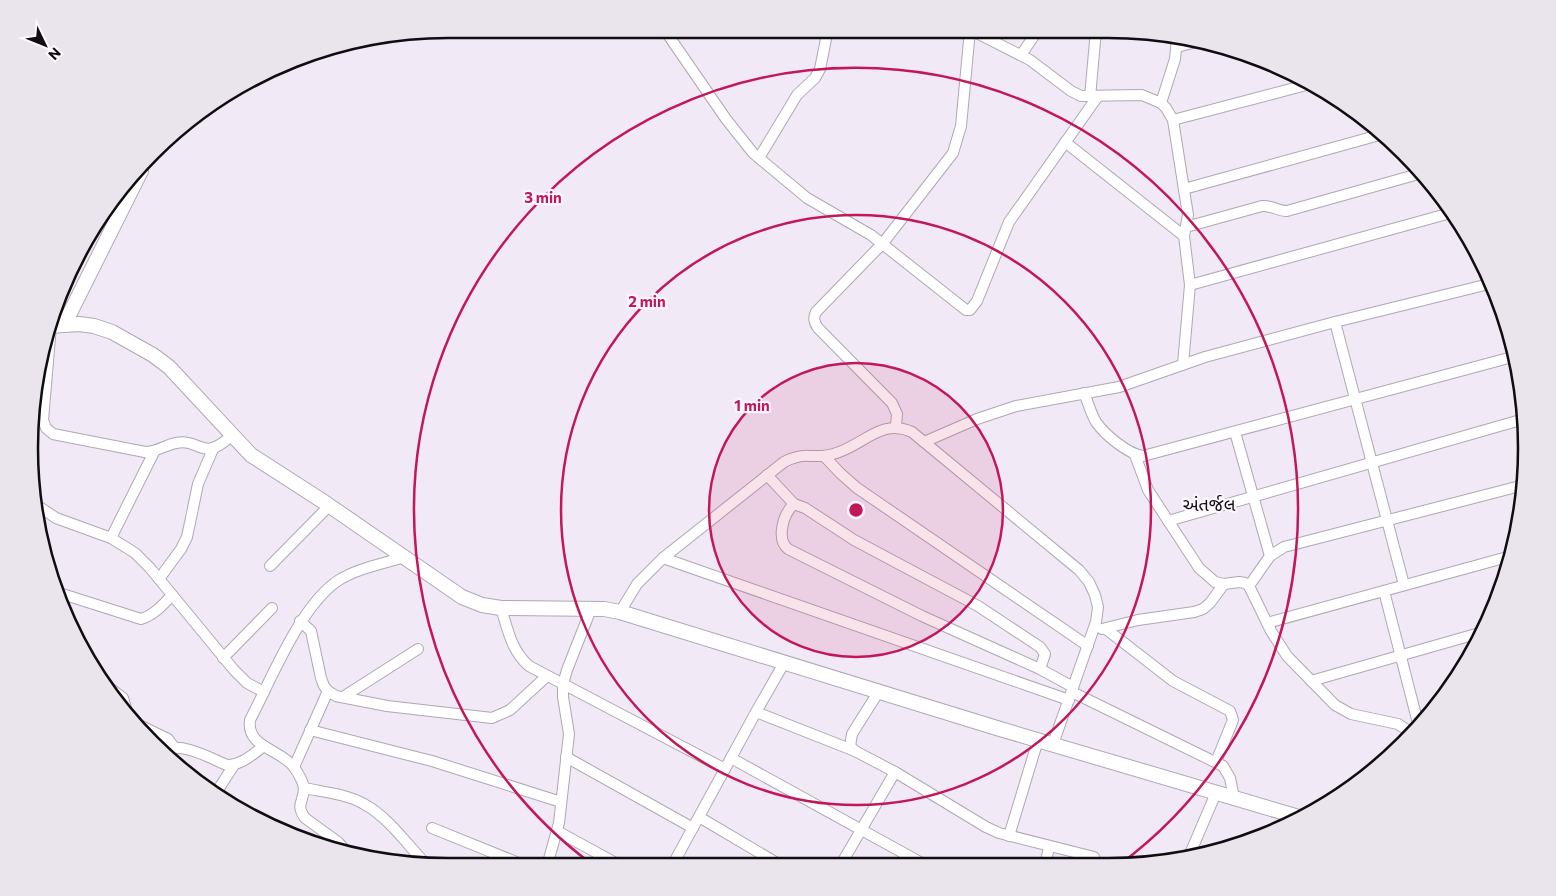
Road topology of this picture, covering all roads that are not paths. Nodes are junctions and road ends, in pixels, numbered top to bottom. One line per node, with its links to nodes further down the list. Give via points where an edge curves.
1 (670, 38): 15 (street, via 740,138)
2 (826, 38): 15 (street, via 820,69 798,95)
3 (969, 38): 21 (street, via 961,126 953,153)
4 (986, 38): 8 (street)
5 (1033, 38): 8 (street)
6 (1096, 38): 10 (street)
7 (1177, 43): 11 (street)
8 (1021, 55): 10 (street, via 1071,91 1081,96)
9 (1302, 86): 12 (street)
10 (1094, 96): 11 (street, via 1142,95); 14 (street)
11 (1161, 103): 12 (street)
12 (1173, 120): 18 (street)
13 (1375, 136): 18 (street)
14 (1065, 142): 20 (street); 21 (street, via 1009,222 977,301 970,310 962,308)
15 (759, 158): 21 (street, via 807,198)
16 (1415, 175): 20 (street, via 1287,211 1262,206)
17 (135, 182): 24 (street)
18 (1184, 189): 20 (street, via 1188,215)
19 (1445, 214): 22 (street)
20 (1185, 231): 22 (street)
21 (883, 243): 33 (street, via 816,312 814,322 892,403 897,414)
22 (1190, 285): 29 (street)
23 (1484, 285): 25 (street)
24 (57, 322)
25 (1335, 322): 29 (street); 31 (street)
26 (55, 326): 35 (street, via 94,326 112,332 153,355 169,367)
27 (54, 331): 38 (street, via 43,420 46,428 53,434)
28 (1509, 358): 31 (street)
29 (1183, 364): 30 (street, via 1119,387)
30 (1084, 393): 36 (street, via 1002,410); 39 (street, via 1096,422)
31 (1355, 400): 34 (street); 41 (street)
32 (1518, 421): 41 (street)
33 (896, 426): 36 (street, via 912,432); 40 (street)
34 (1235, 432): 39 (street, via 1152,455); 44 (street)
35 (232, 436): 37 (street); 46 (street, via 258,460)
36 (924, 442): 70 (street, via 1079,570 1089,582 1098,608)
37 (213, 449): 38 (street, via 178,443); 56 (street, via 198,484 187,537)
38 (154, 452): 50 (street)
39 (1135, 455): 49 (street, via 1148,490)
40 (825, 457): 42 (street, via 795,457); 72 (street, via 857,488)
41 (1372, 463): 44 (street); 48 (street)
42 (767, 475): 45 (street); 53 (street)
43 (1517, 487): 48 (street)
44 (1253, 496): 49 (street); 51 (street)
45 (794, 504): 77 (street, via 978,606 1040,647 1045,654); 77 (street, via 786,514 782,538 788,549 922,616)
46 (329, 506): 52 (street); 55 (street)
47 (42, 509): 50 (street, via 56,518)
48 (1387, 520): 51 (street, via 1284,547); 58 (street)
49 (1168, 521): 57 (street, via 1199,568 1215,582)
50 (111, 538): 56 (street, via 135,553)
51 (1270, 556): 59 (street)
52 (404, 557): 64 (street, via 462,597); 67 (street, via 339,580)
53 (663, 558): 66 (street, via 637,584); 84 (street)
54 (1504, 558): 58 (street)
55 (270, 566)
56 (159, 579): 62 (street)
57 (1224, 584): 59 (street, via 1245,582); 69 (street, via 1203,609)
58 (1404, 585): 60 (street)
59 (1248, 586): 68 (street)
60 (1384, 591): 68 (street); 74 (street)
61 (65, 595): 62 (street, via 141,619 156,611)
62 (172, 595): 75 (street)
63 (272, 608): 75 (street)
64 (502, 608): 65 (street); 78 (street, via 518,657)
65 (591, 609): 66 (street); 80 (street)
66 (620, 612): 76 (street)
67 (300, 621): 81 (street, via 312,631 321,678); 83 (street)
68 (1267, 623): 79 (street, via 1287,656)
69 (1106, 629): 70 (street); 98 (street, via 1173,681 1230,711 1233,720)
70 (1093, 631): 72 (street)
71 (1474, 635): 74 (street)
72 (1088, 646): 84 (street)
73 (418, 649): 85 (street)
74 (1401, 655): 79 (street); 87 (street)
75 (223, 658): 83 (street, via 247,683)
76 (784, 663): 82 (street); 86 (street)
77 (1040, 669): 84 (street)
78 (547, 676): 80 (street); 85 (street, via 510,710 492,718)
79 (1311, 681): 89 (street, via 1344,711 1398,724)
80 (564, 684): 96 (street, via 569,734); 101 (street)
81 (328, 691): 85 (street); 88 (street)
82 (879, 691): 91 (street); 95 (street, via 852,734 850,746)
83 (264, 692): 93 (street, via 248,729 252,737)
84 (1071, 693): 92 (street); 98 (street)
85 (343, 698)
86 (756, 712): 95 (street); 97 (street)
87 (1417, 719)
88 (310, 730): 100 (street); 107 (street, via 432,761)
89 (1406, 730)
90 (151, 731): 94 (street, via 168,739)
91 (1038, 740): 92 (street); 114 (street)
92 (1053, 744): 105 (street)
93 (264, 746): 99 (street); 100 (street)
94 (170, 748): 99 (street, via 183,748)
95 (855, 751): 102 (street)
96 (566, 756): 107 (street); 111 (street)
97 (731, 758): 101 (street); 112 (street)
98 (1216, 762): 106 (street, via 1227,771)
99 (234, 765): 103 (street)
100 (294, 767): 104 (street)
101 (725, 770): 109 (street)
102 (895, 772): 112 (street); 114 (street, via 986,827)
103 (219, 788)
104 (304, 788): 115 (street, via 300,812); 119 (street, via 351,798 365,805 387,822)
105 (1216, 793): 106 (street); 117 (street)
106 (1234, 798): 108 (street)
107 (561, 802): 113 (street)
108 (1292, 815)
109 (699, 817): 111 (street); 124 (street)
110 (432, 828): 120 (street)
111 (693, 828): 123 (street)
112 (860, 829): 125 (street); 126 (street)
113 (557, 831): 121 (street); 122 (street)
114 (1010, 836): 116 (street)
115 (340, 844)
116 (1049, 847): 118 (street); 127 (street)
117 (1191, 850)
118 (1094, 857)
119 (420, 858)
120 (506, 858)
121 (549, 858)
122 (606, 858)
123 (676, 858)
124 (768, 858)
125 (844, 858)
126 (913, 858)
127 (1047, 858)

